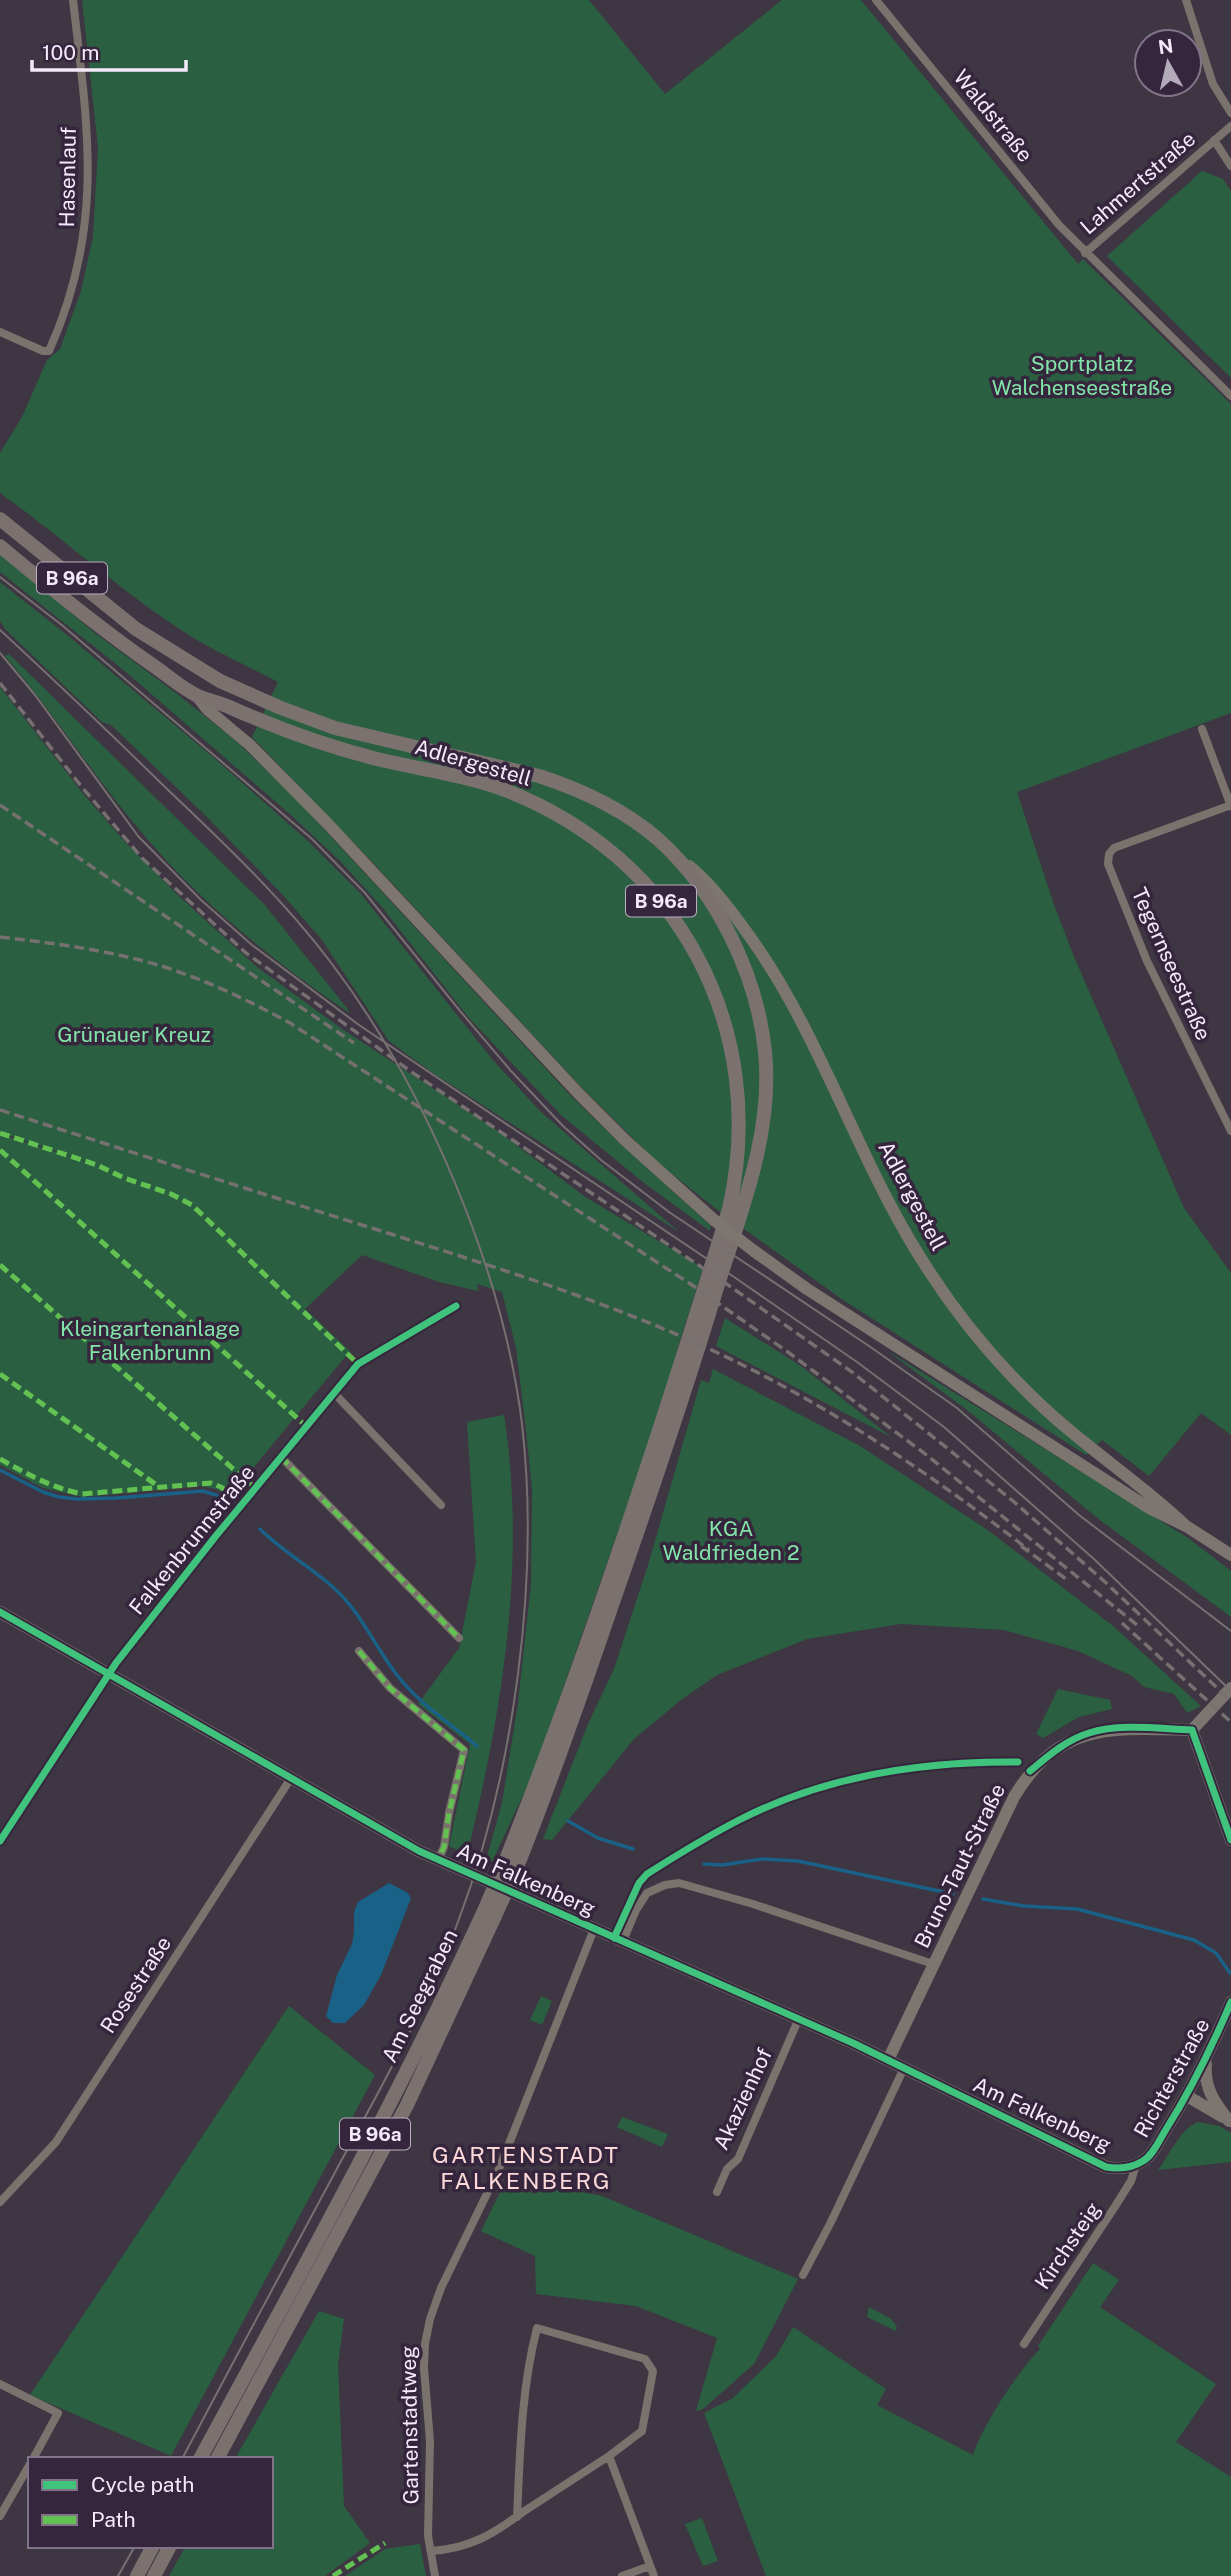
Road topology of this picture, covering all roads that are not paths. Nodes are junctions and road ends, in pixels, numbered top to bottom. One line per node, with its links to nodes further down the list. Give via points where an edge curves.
1 (73, 0): 9 (street, Hasenlauf, via 89,153 85,234 74,282 49,351)
2 (876, 0): 8 (street, Waldstraße)
3 (1186, 0): 4 (street, via 1213,83)
4 (1231, 113)
5 (1231, 126): 6 (street, Lahmertstraße)
6 (1214, 140): 7 (street, Lahmertstraße); 8 (street, Lahmertstraße)
7 (1231, 166)
8 (1085, 253): 10 (street, Waldstraße)
9 (0, 332)
10 (1231, 396)
11 (0, 519): 16 (main road, Adlergestell / B 96a, via 136,629 220,681 335,728 568,786 617,811)
12 (0, 545): 13 (main road, Adlergestell / B 96a, via 97,626)
13 (197, 695): 22 (street, Adlergestell, bridge, via 327,823 607,1122 714,1220 807,1289 1149,1508); 23 (main road, Adlergestell / B 96a, via 309,740 502,789 545,807 591,835 638,875 679,925 704,968 724,1018 736,1072 739,1144 735,1182)
14 (1202, 729): 15 (street)
15 (1231, 805): 17 (street, Tegernseestraße, via 1114,848 1108,864 1145,958)
16 (659, 840): 22 (street, Adlergestell, via 703,878 768,964 810,1036 910,1241 954,1307 1045,1409); 23 (main road, Adlergestell / B 96a, via 707,897 745,966 758,1008 767,1095 750,1181 689,1379)
17 (1231, 1131)
18 (456, 1306): 19 (street, Falkenbrunnstraße, via 358,1364)
19 (334, 1393): 20 (street, Falkenbrunnstraße); 21 (street)
20 (281, 1457): 26 (street, Falkenbrunnstraße); 28 (street, Falkenbrunnstraße)
21 (441, 1505)
22 (1186, 1526): 24 (street, Adlergestell)
23 (632, 1531): 35 (main road, Am Seegraben / B 96a, bridge)
24 (1231, 1555)
25 (0, 1612): 28 (street, Am Falkenberg)
26 (459, 1638)
27 (359, 1651): 34 (street, Am Falkenberg, via 390,1688 464,1751)
28 (108, 1674): 31 (street, Am Falkenberg); 33 (street, Falkenbrunnstraße)
29 (1231, 1688): 30 (street)
30 (1192, 1730): 32 (street); 38 (street, Bruno-Taut-Straße, via 1089,1733 1060,1747 1030,1771)
31 (291, 1778): 34 (street, Am Falkenberg); 48 (street, Rosestraße, via 56,2142)
32 (1231, 1840)
33 (0, 1841)
34 (438, 1860): 36 (street, Am Falkenberg)
35 (490, 1913): 54 (main road, Am Seegraben / B 96a); 55 (main road, Am Seegraben / B 96a, via 407,2105)
36 (594, 1929): 37 (street, Am Falkenberg); 61 (street, Gartenstadtweg, via 499,2169 430,2319 424,2368)
37 (622, 1941): 38 (street, via 647,1893 679,1883); 40 (street, Am Falkenberg)
38 (933, 1964): 42 (street, Bruno-Taut-Straße)
39 (1231, 2002): 41 (street, Richterstraße)
40 (799, 2018): 42 (street, Am Falkenberg); 47 (street, Akazienhof, via 738,2159 727,2169)
41 (1207, 2057): 44 (street, Richterstraße); 45 (street, via 1212,2099)
42 (888, 2060): 43 (street, Am Falkenberg)
43 (904, 2068): 46 (street, Am Falkenberg, via 1106,2167); 49 (street)
44 (1186, 2096): 45 (street); 46 (street, Richterstraße, via 1152,2152)
45 (1230, 2122)
46 (1136, 2165): 50 (street, Kirchsteig, via 1131,2181)
47 (717, 2192)
48 (0, 2202)
49 (803, 2276)
50 (1024, 2344)
51 (0, 2384): 53 (street, via 58,2413)
52 (609, 2456): 58 (street); 58 (street, via 642,2431 653,2371 645,2359 537,2328 526,2386); 62 (street)
53 (34, 2457)
54 (201, 2457)
55 (218, 2457)
56 (28, 2467): 57 (street)
57 (0, 2516)
58 (517, 2517): 61 (street, via 470,2545)
59 (152, 2548): 63 (main road)
60 (169, 2548): 64 (main road)
61 (431, 2551): 65 (street, Gartenstadtweg)
62 (650, 2566): 66 (street); 67 (street)
63 (137, 2576)
64 (154, 2576)
65 (435, 2576)
66 (622, 2576)
67 (654, 2576)

